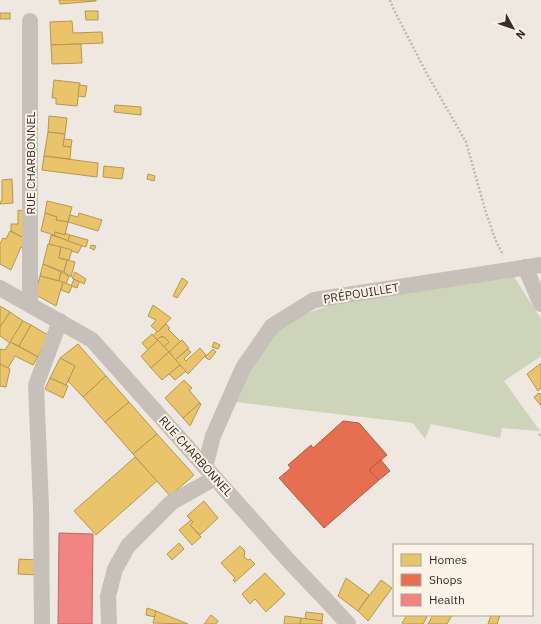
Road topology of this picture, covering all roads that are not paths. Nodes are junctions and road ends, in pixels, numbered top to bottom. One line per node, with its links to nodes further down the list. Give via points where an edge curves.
1 (30, 21): 6 (street, RUE CHARBONNEL)
2 (541, 265): 3 (street, PRÉPOUILLET)
3 (518, 269): 5 (street); 8 (street, PRÉPOUILLET, via 314,300 272,326 242,368 213,436)
4 (0, 288): 6 (street, RUE CHARBONNEL)
5 (541, 304)
6 (30, 305): 7 (street, RUE CHARBONNEL)
7 (60, 321): 8 (street, RUE CHARBONNEL, via 92,340); 9 (street, via 36,384)
8 (210, 472): 10 (street, via 172,502 128,546 115,569 108,596); 11 (street, RUE CHARBONNEL)
9 (42, 624)
10 (109, 624)
11 (347, 624)

